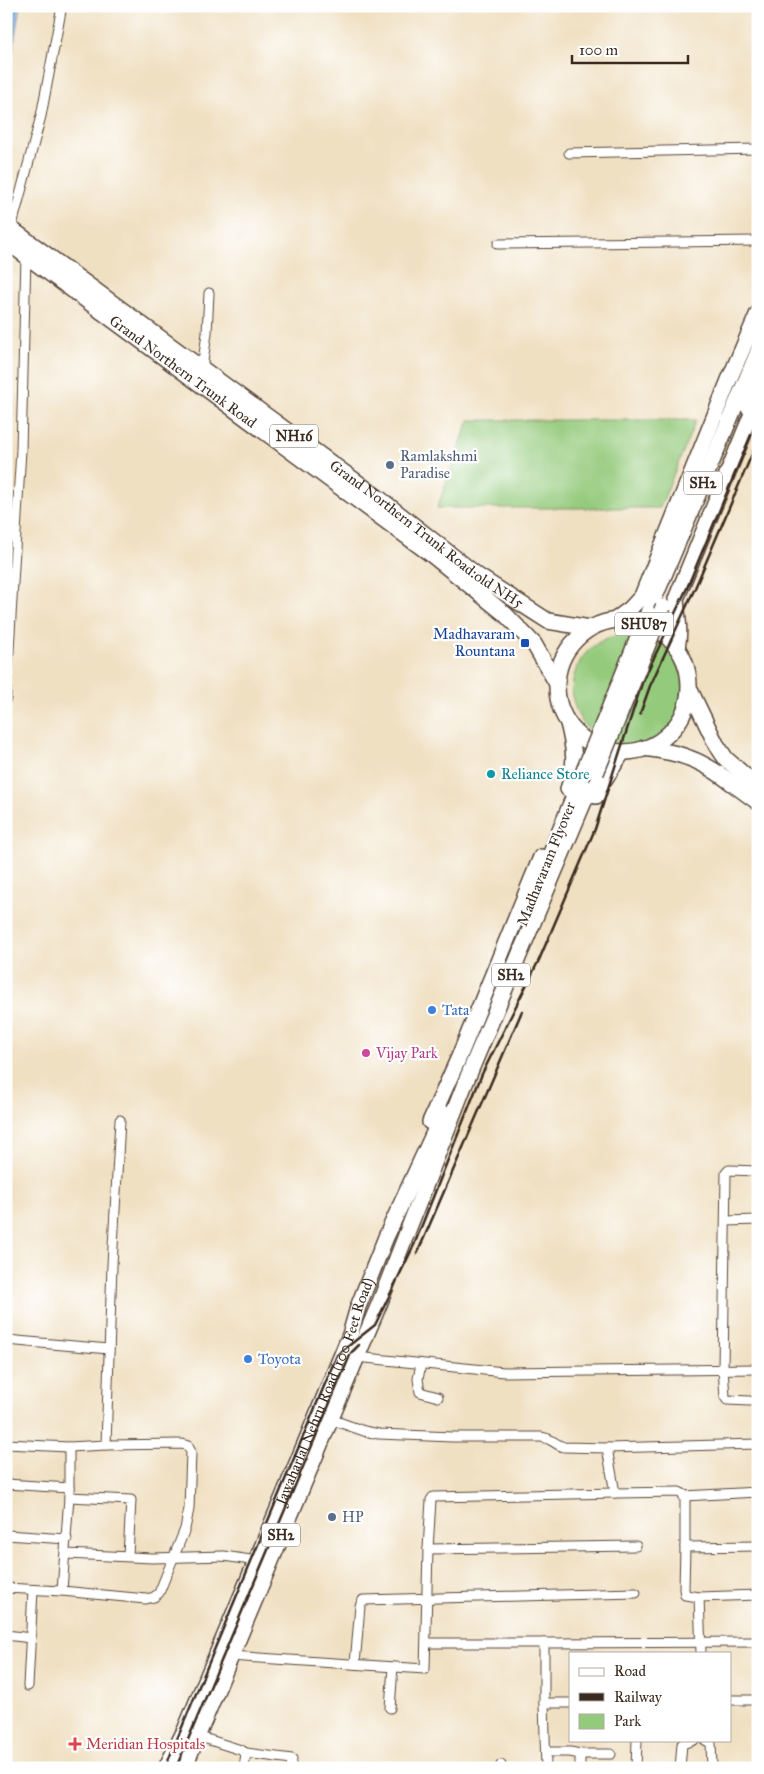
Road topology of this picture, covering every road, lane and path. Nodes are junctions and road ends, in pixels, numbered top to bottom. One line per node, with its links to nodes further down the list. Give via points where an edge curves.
1 (62, 6): 4 (street, via 41,116)
2 (758, 149): 3 (street)
3 (569, 153)
4 (8, 232): 7 (main road, Grand Northern Trunk Road / NH16); 11 (main road, Grand Northern Trunk Road:old NH5 / NH16)
5 (758, 241): 6 (street)
6 (498, 244)
7 (26, 256): 17 (main road, Grand Northern Trunk Road / NH16, via 432,555 505,614 534,644); 19 (street, via 21,450)
8 (209, 293): 11 (street)
9 (758, 313): 14 (main road, via 642,596)
10 (758, 352): 29 (main road, Madhavaram Flyover / SH2, bridge)
11 (202, 369): 15 (main road, Grand Northern Trunk Road:old NH5 / NH16, via 380,499 478,576 548,621)
12 (758, 383): 29 (main road, Madhavaram Flyover / SH2, bridge, via 464,1086)
13 (758, 399): 16 (main road, via 676,599 680,637)
14 (615, 620): 15 (main road, SHU87); 16 (main road, SHU87, via 633,620 650,625)
15 (590, 628): 17 (main road, SHU87, via 572,642 561,661)
16 (677, 647): 18 (main road, SHU87, via 687,668)
17 (556, 682): 20 (main road, SHU87, via 559,704)
18 (690, 690): 21 (main road, SHU87); 22 (main road, SHU87, via 686,710 676,727 661,740)
19 (6, 699)
20 (568, 724): 23 (main road, SHU87, via 582,739 601,749); 29 (main road, via 575,756 572,781 459,1057 408,1172)
21 (718, 747): 24 (main road); 25 (main road, SHU87, via 726,759)
22 (643, 748): 23 (main road, SHU87); 24 (main road, SHU87, via 670,752)
23 (622, 752): 30 (main road, via 589,811 432,1186)
24 (702, 764): 26 (main road, SHU87)
25 (758, 787)
26 (758, 802)
27 (120, 1120): 34 (street)
28 (758, 1171): 32 (street, via 727,1171)
29 (419, 1175): 30 (main road, Madhavaram Flyover / SH2); 61 (main road, Jawaharlal Nehru Road (100 Feet Road) / SH2, via 386,1237 350,1335)
30 (422, 1193): 35 (main road, Jawaharlal Nehru Road (100 Feet Road) / SH2)
31 (758, 1220): 32 (street)
32 (726, 1221): 37 (street)
33 (6, 1340): 34 (street)
34 (109, 1348): 43 (street)
35 (356, 1357): 36 (street); 41 (main road, Jawaharlal Nehru Road (100 Feet Road) / SH2)
36 (421, 1364): 37 (street, via 504,1372); 39 (street, via 420,1392)
37 (723, 1369): 38 (street); 40 (street, via 727,1400)
38 (758, 1369)
39 (438, 1398)
40 (750, 1401)
41 (330, 1419): 46 (street, via 378,1434 541,1437 564,1447); 76 (main road, Jawaharlal Nehru Road (100 Feet Road) / SH2)
42 (6, 1444): 45 (street)
43 (106, 1444): 45 (street); 60 (street, via 188,1446 191,1452 189,1509 185,1529)
44 (758, 1444): 46 (street)
45 (69, 1447): 48 (street)
46 (607, 1448): 50 (street)
47 (6, 1484): 48 (street)
48 (69, 1492): 53 (street); 59 (street, via 131,1500)
49 (758, 1492): 51 (street)
50 (615, 1494): 51 (street, via 680,1492); 57 (street, via 433,1497)
51 (684, 1496): 56 (street)
52 (6, 1535): 53 (street)
53 (67, 1539): 58 (street)
54 (636, 1546): 57 (street)
55 (758, 1546): 56 (street)
56 (685, 1547): 67 (street, via 684,1594)
57 (428, 1549): 68 (street)
58 (66, 1554): 59 (street); 64 (street)
59 (128, 1556): 60 (street)
60 (173, 1557): 61 (street, via 224,1556); 64 (street, via 154,1597 146,1599)
61 (257, 1561): 93 (main road, Jawaharlal Nehru Road (100 Feet Road) / SH2)
62 (6, 1588): 63 (street)
63 (33, 1590): 64 (street); 70 (street)
64 (62, 1591)
65 (636, 1593): 68 (street)
66 (758, 1596): 67 (street)
67 (699, 1597): 71 (street)
68 (427, 1598): 73 (street); 77 (street, via 363,1600)
69 (6, 1635): 70 (street)
70 (31, 1638): 79 (street)
71 (702, 1642): 72 (street); 74 (street); 75 (street)
72 (758, 1642)
73 (426, 1643): 74 (street); 78 (street, via 425,1669)
74 (544, 1643): 82 (street)
75 (701, 1652)
76 (230, 1656): 77 (street); 85 (main road, Jawaharlal Nehru Road (100 Feet Road) / SH2)
77 (355, 1664): 78 (street)
78 (393, 1667): 84 (street)
79 (28, 1686)
80 (732, 1700): 81 (street)
81 (758, 1700)
82 (544, 1703): 83 (street); 89 (street)
83 (569, 1703)
84 (390, 1708)
85 (197, 1736): 90 (street); 94 (main road, Jawaharlal Nehru Road (100 Feet Road) / SH2)
86 (637, 1742): 99 (street)
87 (688, 1742): 100 (street, via 682,1744)
88 (709, 1742): 101 (street, via 712,1746)
89 (546, 1752): 91 (street); 97 (street)
90 (246, 1753): 95 (street); 96 (street, via 292,1758)
91 (580, 1754): 92 (street); 98 (street)
92 (611, 1754)
93 (166, 1768)
94 (184, 1768)
95 (244, 1768)
96 (291, 1768)
97 (546, 1768)
98 (580, 1768)
99 (636, 1768)
100 (680, 1768)
101 (712, 1768)

